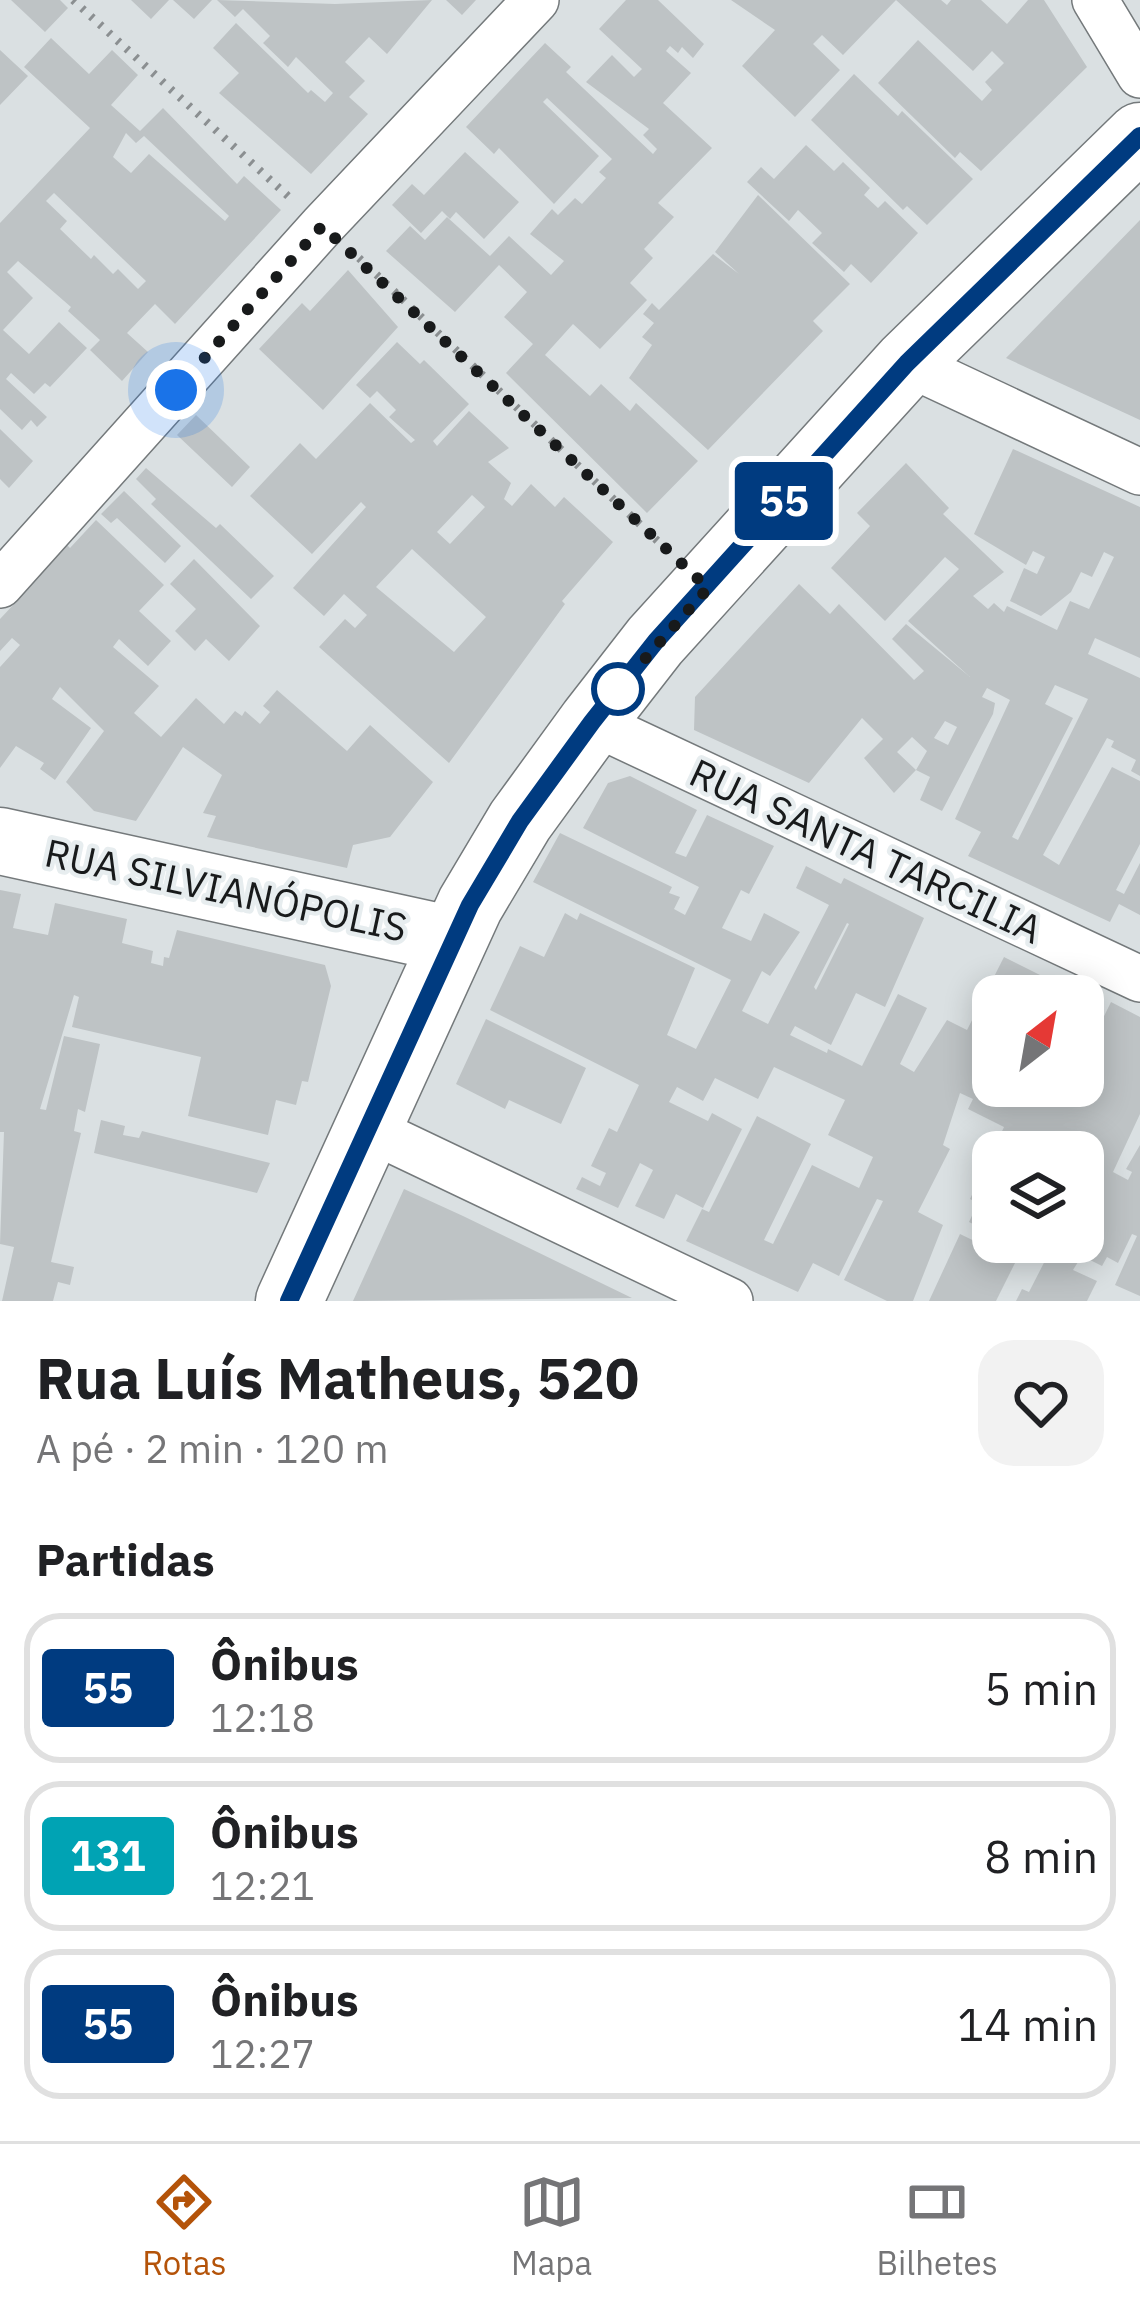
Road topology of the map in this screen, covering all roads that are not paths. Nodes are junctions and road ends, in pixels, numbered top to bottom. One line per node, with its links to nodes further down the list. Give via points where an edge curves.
1 (536, 0): 7 (street)
2 (1095, 0): 3 (street)
3 (1140, 75)
4 (1140, 136): 5 (main road)
5 (907, 363): 6 (street); 8 (main road)
6 (1140, 472)
7 (0, 586)
8 (592, 722): 10 (main road, via 520,821); 11 (street, RUA SANTA TARCILIA)
9 (0, 841): 10 (main road, RUA SILVIANÓPOLIS)
10 (453, 940): 12 (main road)
11 (1140, 979)
12 (367, 1128): 13 (main road); 14 (street)
13 (289, 1301)
14 (730, 1301)

